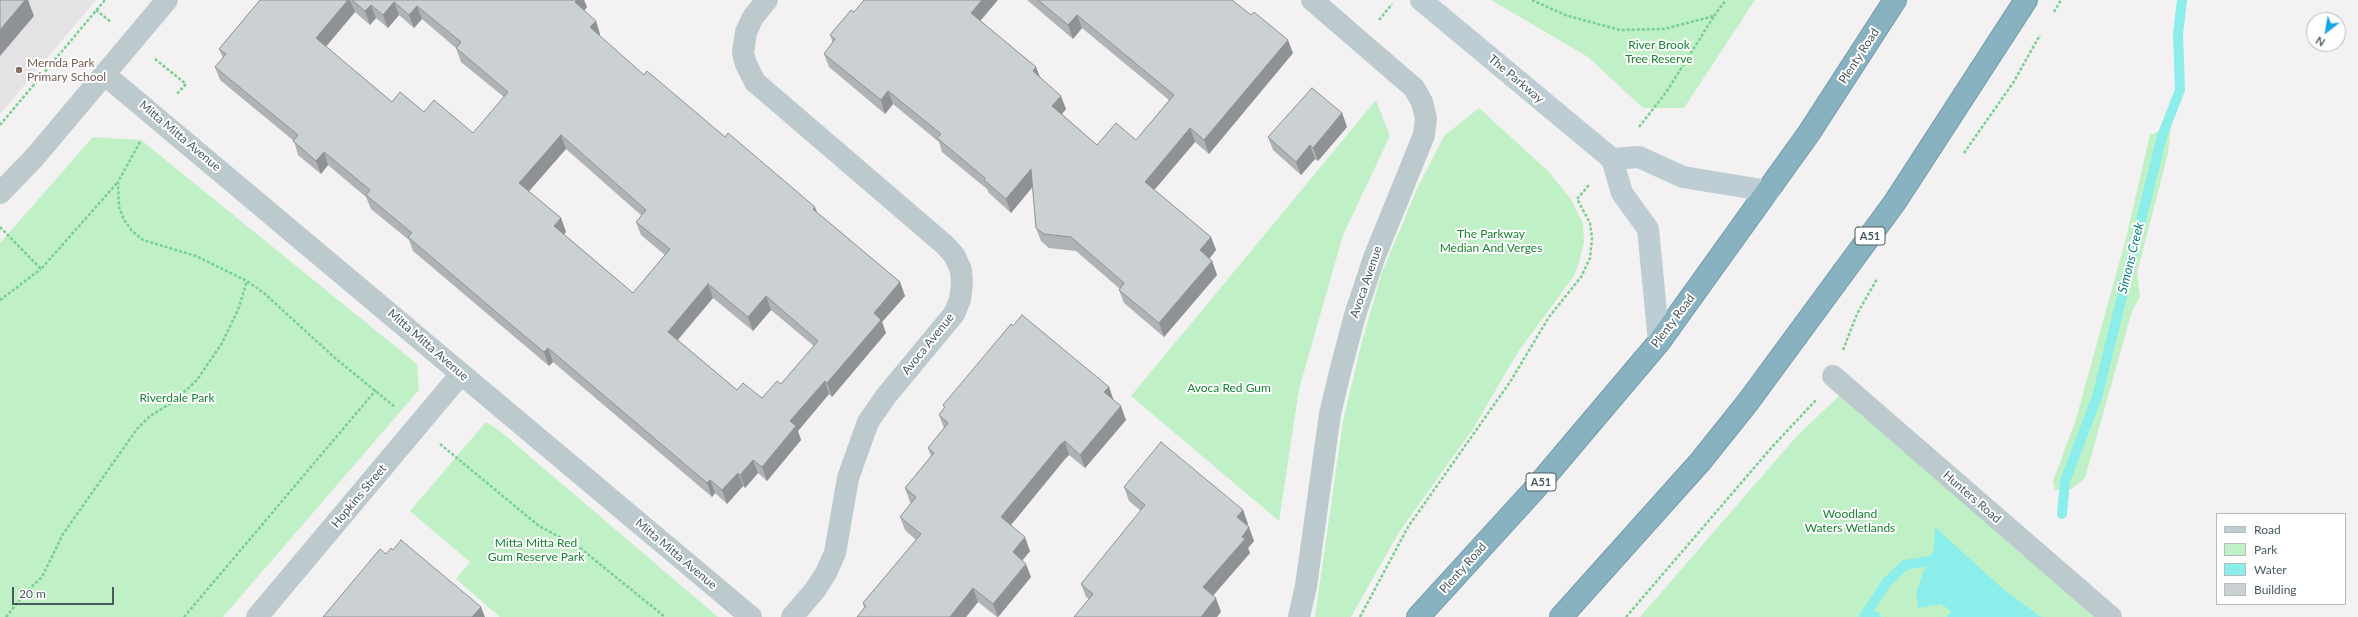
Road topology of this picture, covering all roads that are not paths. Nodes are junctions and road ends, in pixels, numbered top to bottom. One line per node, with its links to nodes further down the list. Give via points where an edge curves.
1 (167, 0): 7 (street)
2 (767, 0): 16 (street, Avoca Avenue, via 753,17 746,32 744,58 755,82 945,245 954,256 962,284 960,300 954,314 886,396 868,422 848,478 835,553 815,590)
3 (1312, 0): 17 (street, Avoca Avenue, via 1414,88 1422,102 1426,118 1424,135 1374,258 1346,351 1330,414 1306,586)
4 (1421, 0): 8 (street, The Parkway)
5 (1895, 0): 9 (highway, Plenty Road / A51, via 1809,133)
6 (2026, 0): 19 (highway, A51, via 1895,202 1748,402 1700,462)
7 (104, 74): 10 (street, via 34,158); 12 (street, Mitta Mitta Avenue)
8 (1612, 159): 9 (street, via 1639,157 1683,177); 11 (street, via 1622,193 1648,229)
9 (1768, 191): 11 (highway, Plenty Road / A51)
10 (0, 193)
11 (1659, 342): 18 (highway, Plenty Road / A51, via 1533,491)
12 (461, 374): 14 (street, Hopkins Street); 15 (street, Mitta Mitta Avenue)
13 (1833, 376): 20 (street, Hunters Road)
14 (257, 617)
15 (751, 617)
16 (792, 617)
17 (1299, 617)
18 (1418, 617)
19 (1561, 617)
20 (2111, 617)

